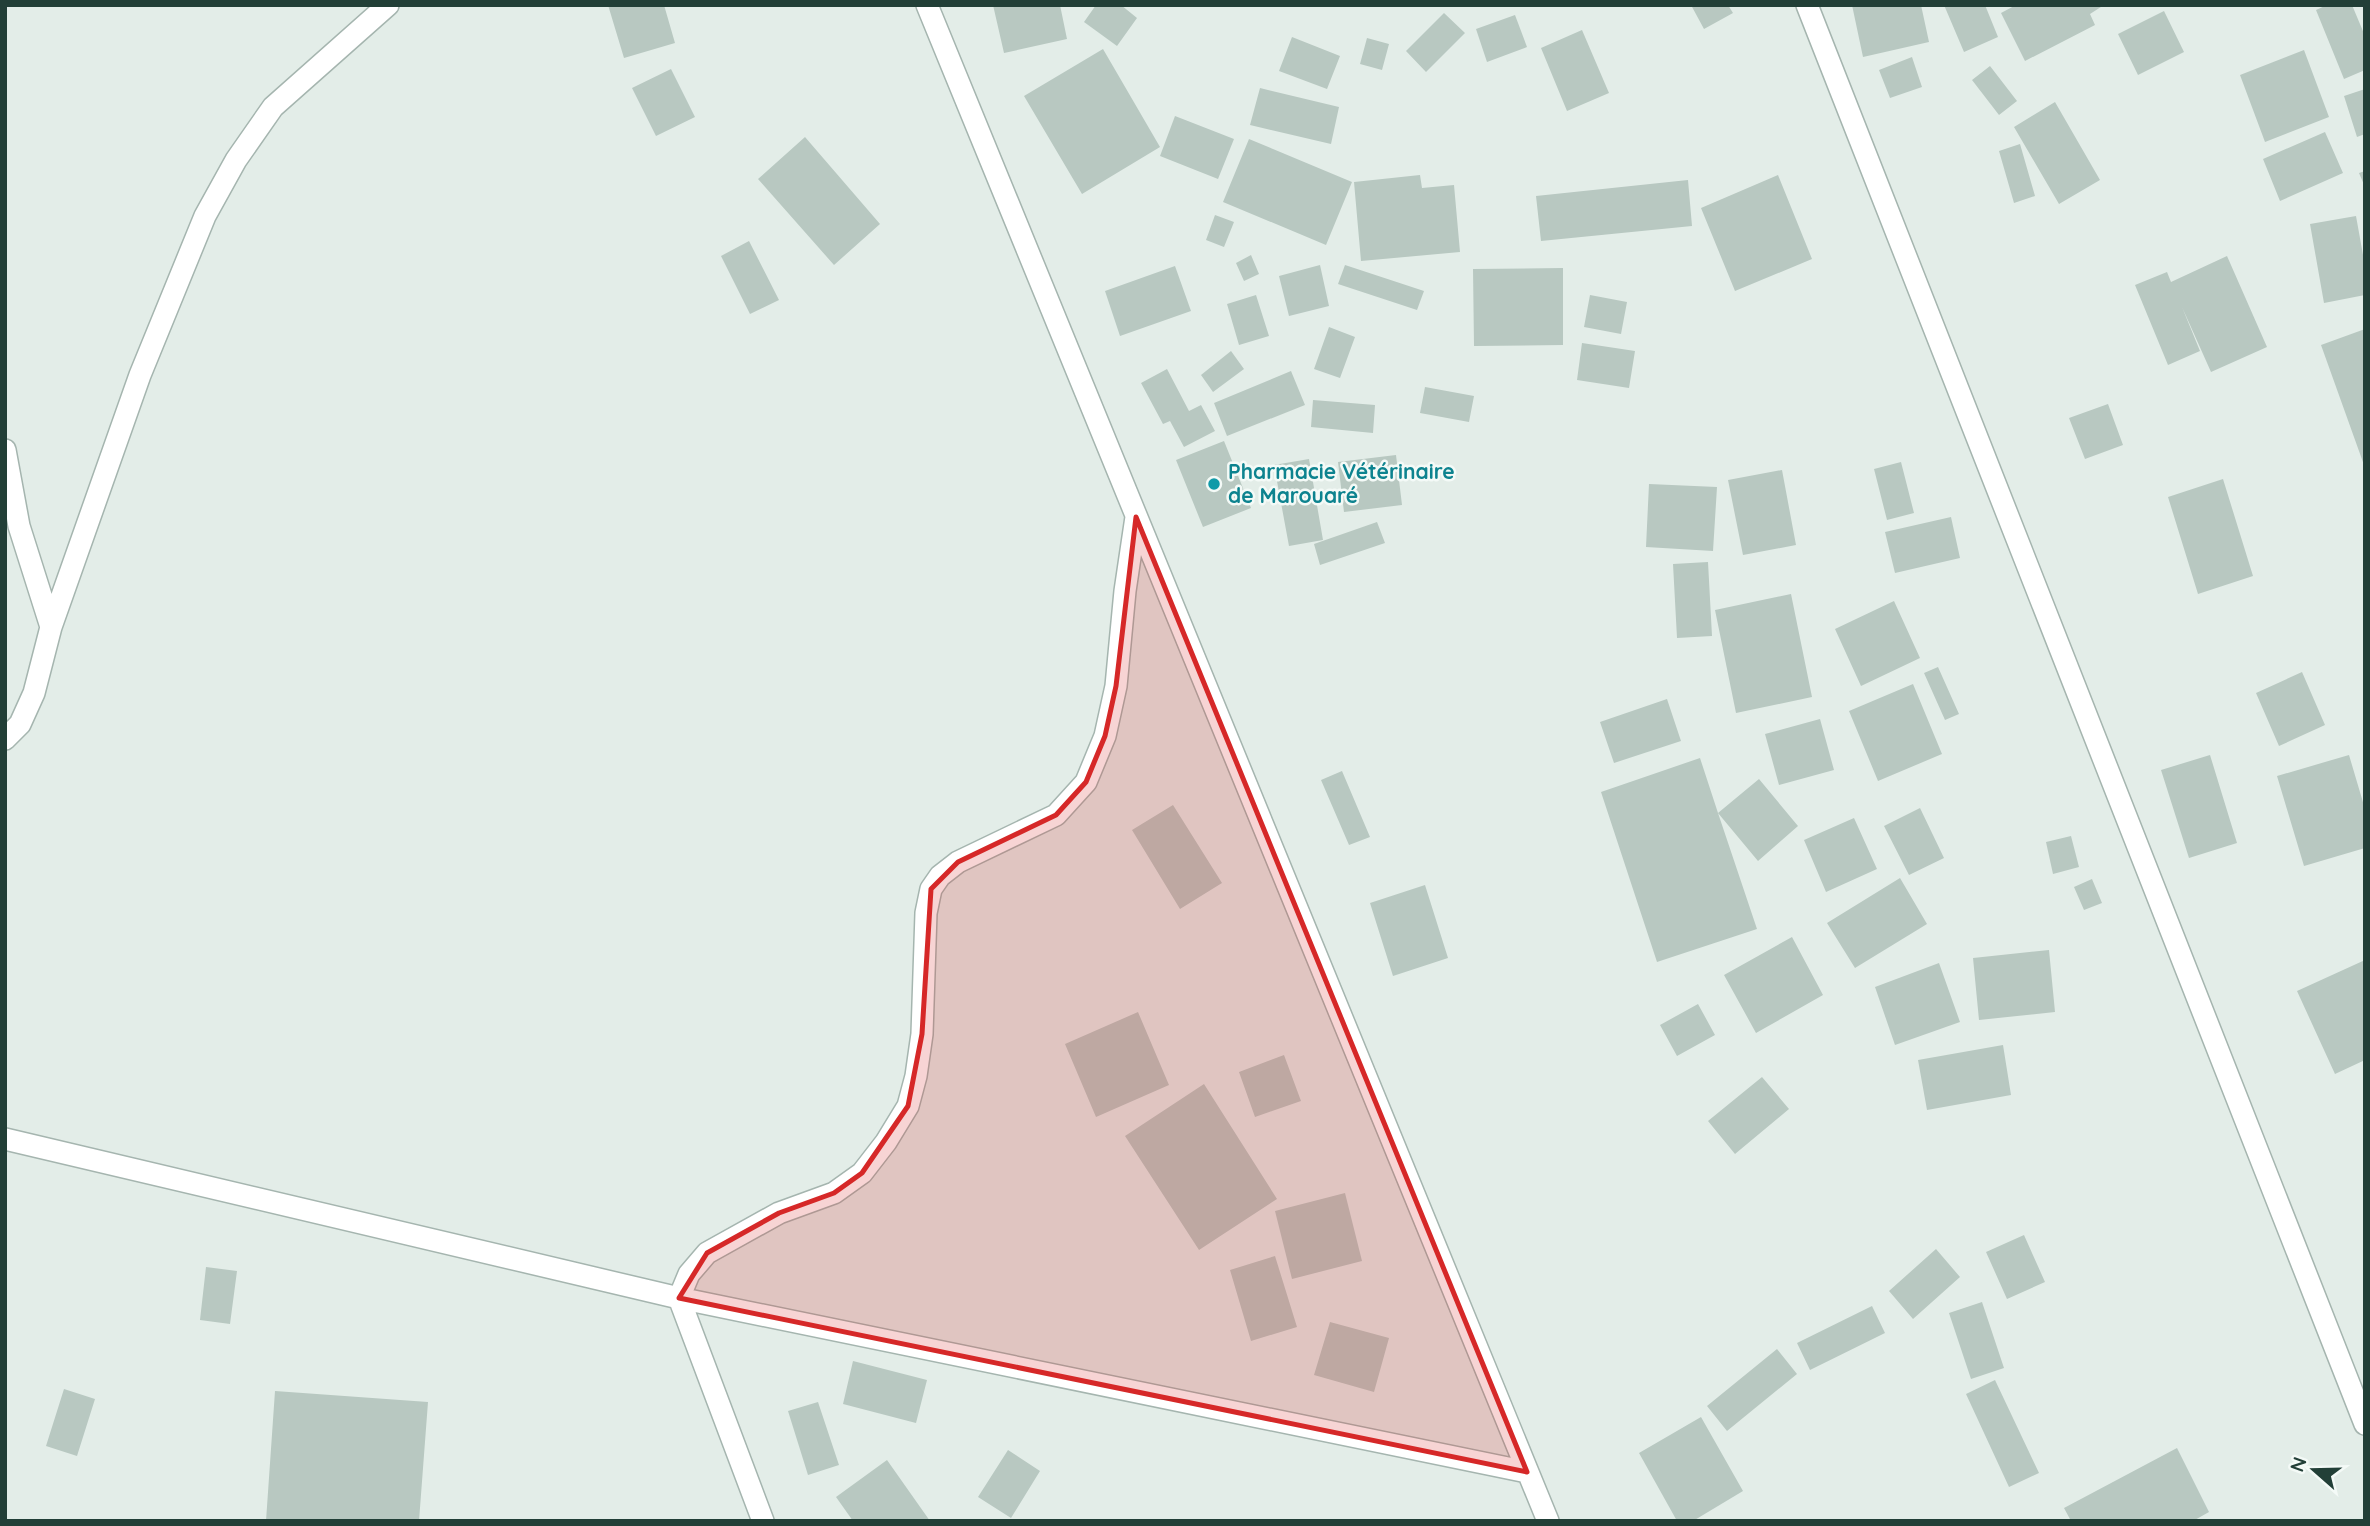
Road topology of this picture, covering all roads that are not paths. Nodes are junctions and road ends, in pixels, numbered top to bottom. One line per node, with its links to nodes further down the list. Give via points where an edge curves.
1 (388, 5): 6 (street, via 273,107 205,216 140,375)
2 (927, 5): 5 (street)
3 (1807, 5): 10 (street)
4 (5, 450): 6 (street, via 19,526)
5 (1136, 517): 9 (street, via 1116,686 1105,736 1086,782 1056,815 958,862 931,889 926,913 922,1034 908,1106 862,1173 834,1193 779,1213 707,1253); 11 (street)
6 (51, 627): 7 (street, via 34,693 20,724)
7 (5, 739)
8 (5, 1139): 9 (street)
9 (678, 1298): 11 (street); 12 (street)
10 (2365, 1424)
11 (1527, 1472): 13 (street)
12 (763, 1521)
13 (1548, 1521)

